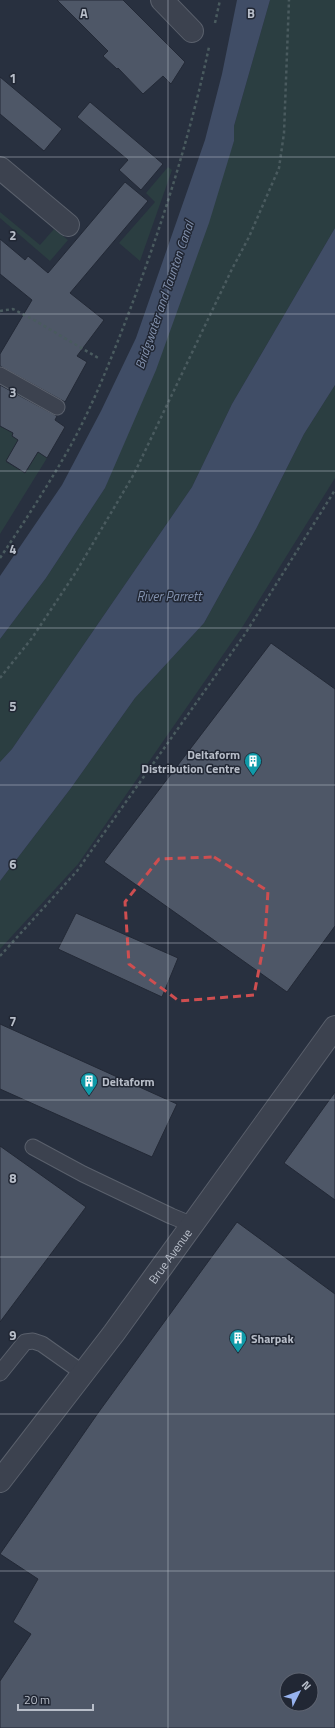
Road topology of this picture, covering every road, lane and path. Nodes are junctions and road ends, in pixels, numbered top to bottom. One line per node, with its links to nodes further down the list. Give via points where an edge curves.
1 (162, 0): 5 (street)
2 (220, 0): 4 (path)
3 (289, 0): 15 (path, via 284,125 278,168 250,237 232,269 134,474 76,572 32,638)
4 (214, 28)
5 (192, 31)
6 (211, 42): 14 (path, via 195,110 152,250 106,372 71,444)
7 (0, 168): 8 (street)
8 (68, 224)
9 (0, 311): 10 (path, via 13,309)
10 (100, 359)
11 (0, 375): 12 (lane)
12 (57, 407)
13 (335, 490): 16 (path, via 245,634 81,865)
14 (0, 558)
15 (0, 678)
16 (0, 956)
17 (335, 1027): 19 (street, Brue Avenue)
18 (33, 1147): 19 (lane, via 83,1174)
19 (193, 1225): 21 (street, Brue Avenue)
20 (0, 1373): 21 (lane, via 25,1342 33,1341 42,1344)
21 (83, 1373): 22 (street, Brue Avenue)
22 (0, 1481)

